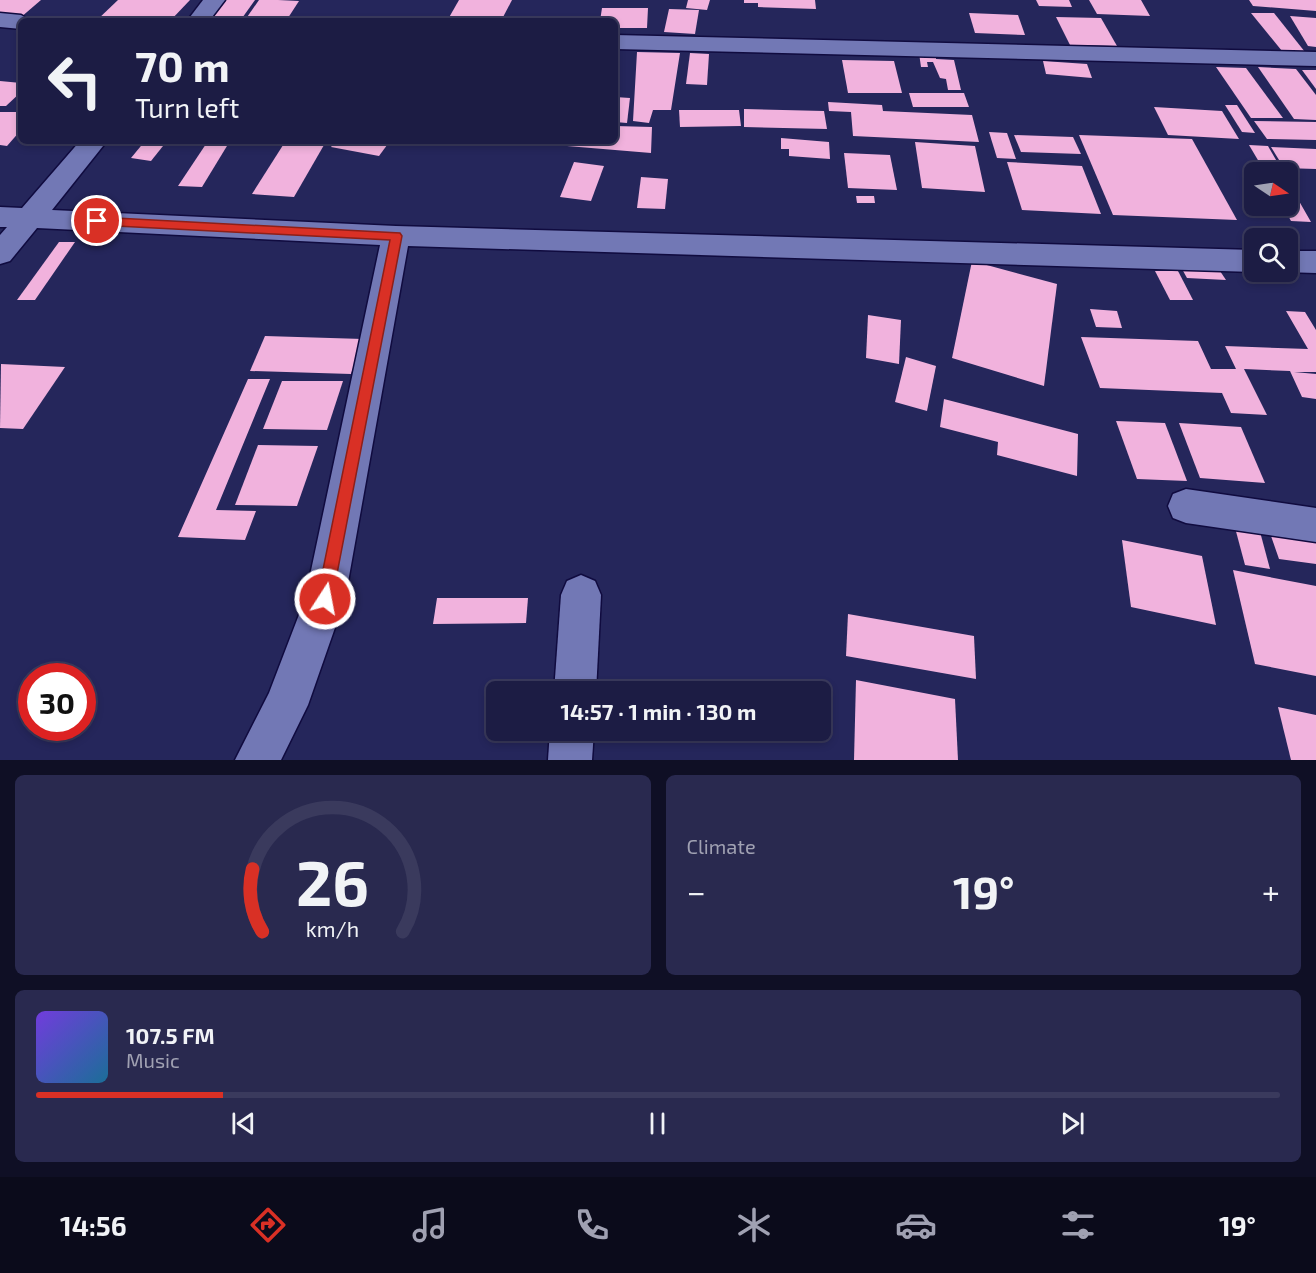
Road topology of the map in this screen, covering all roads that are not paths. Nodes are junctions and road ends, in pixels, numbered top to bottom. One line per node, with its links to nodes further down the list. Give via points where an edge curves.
1 (214, 0): 2 (street)
2 (200, 18)
3 (0, 20): 4 (street)
4 (18, 22)
5 (618, 42): 6 (street)
6 (1316, 59)
7 (91, 144): 8 (street)
8 (14, 217): 9 (street); 10 (street)
9 (396, 236): 11 (street); 19 (street, via 325,599 286,705)
10 (0, 254)
11 (1244, 261)
12 (1298, 262): 13 (street)
13 (1316, 262)
14 (1186, 506): 15 (street)
15 (1316, 525)
16 (581, 595): 17 (street)
17 (576, 681)
18 (571, 741): 20 (street)
19 (257, 760)
20 (570, 760)

